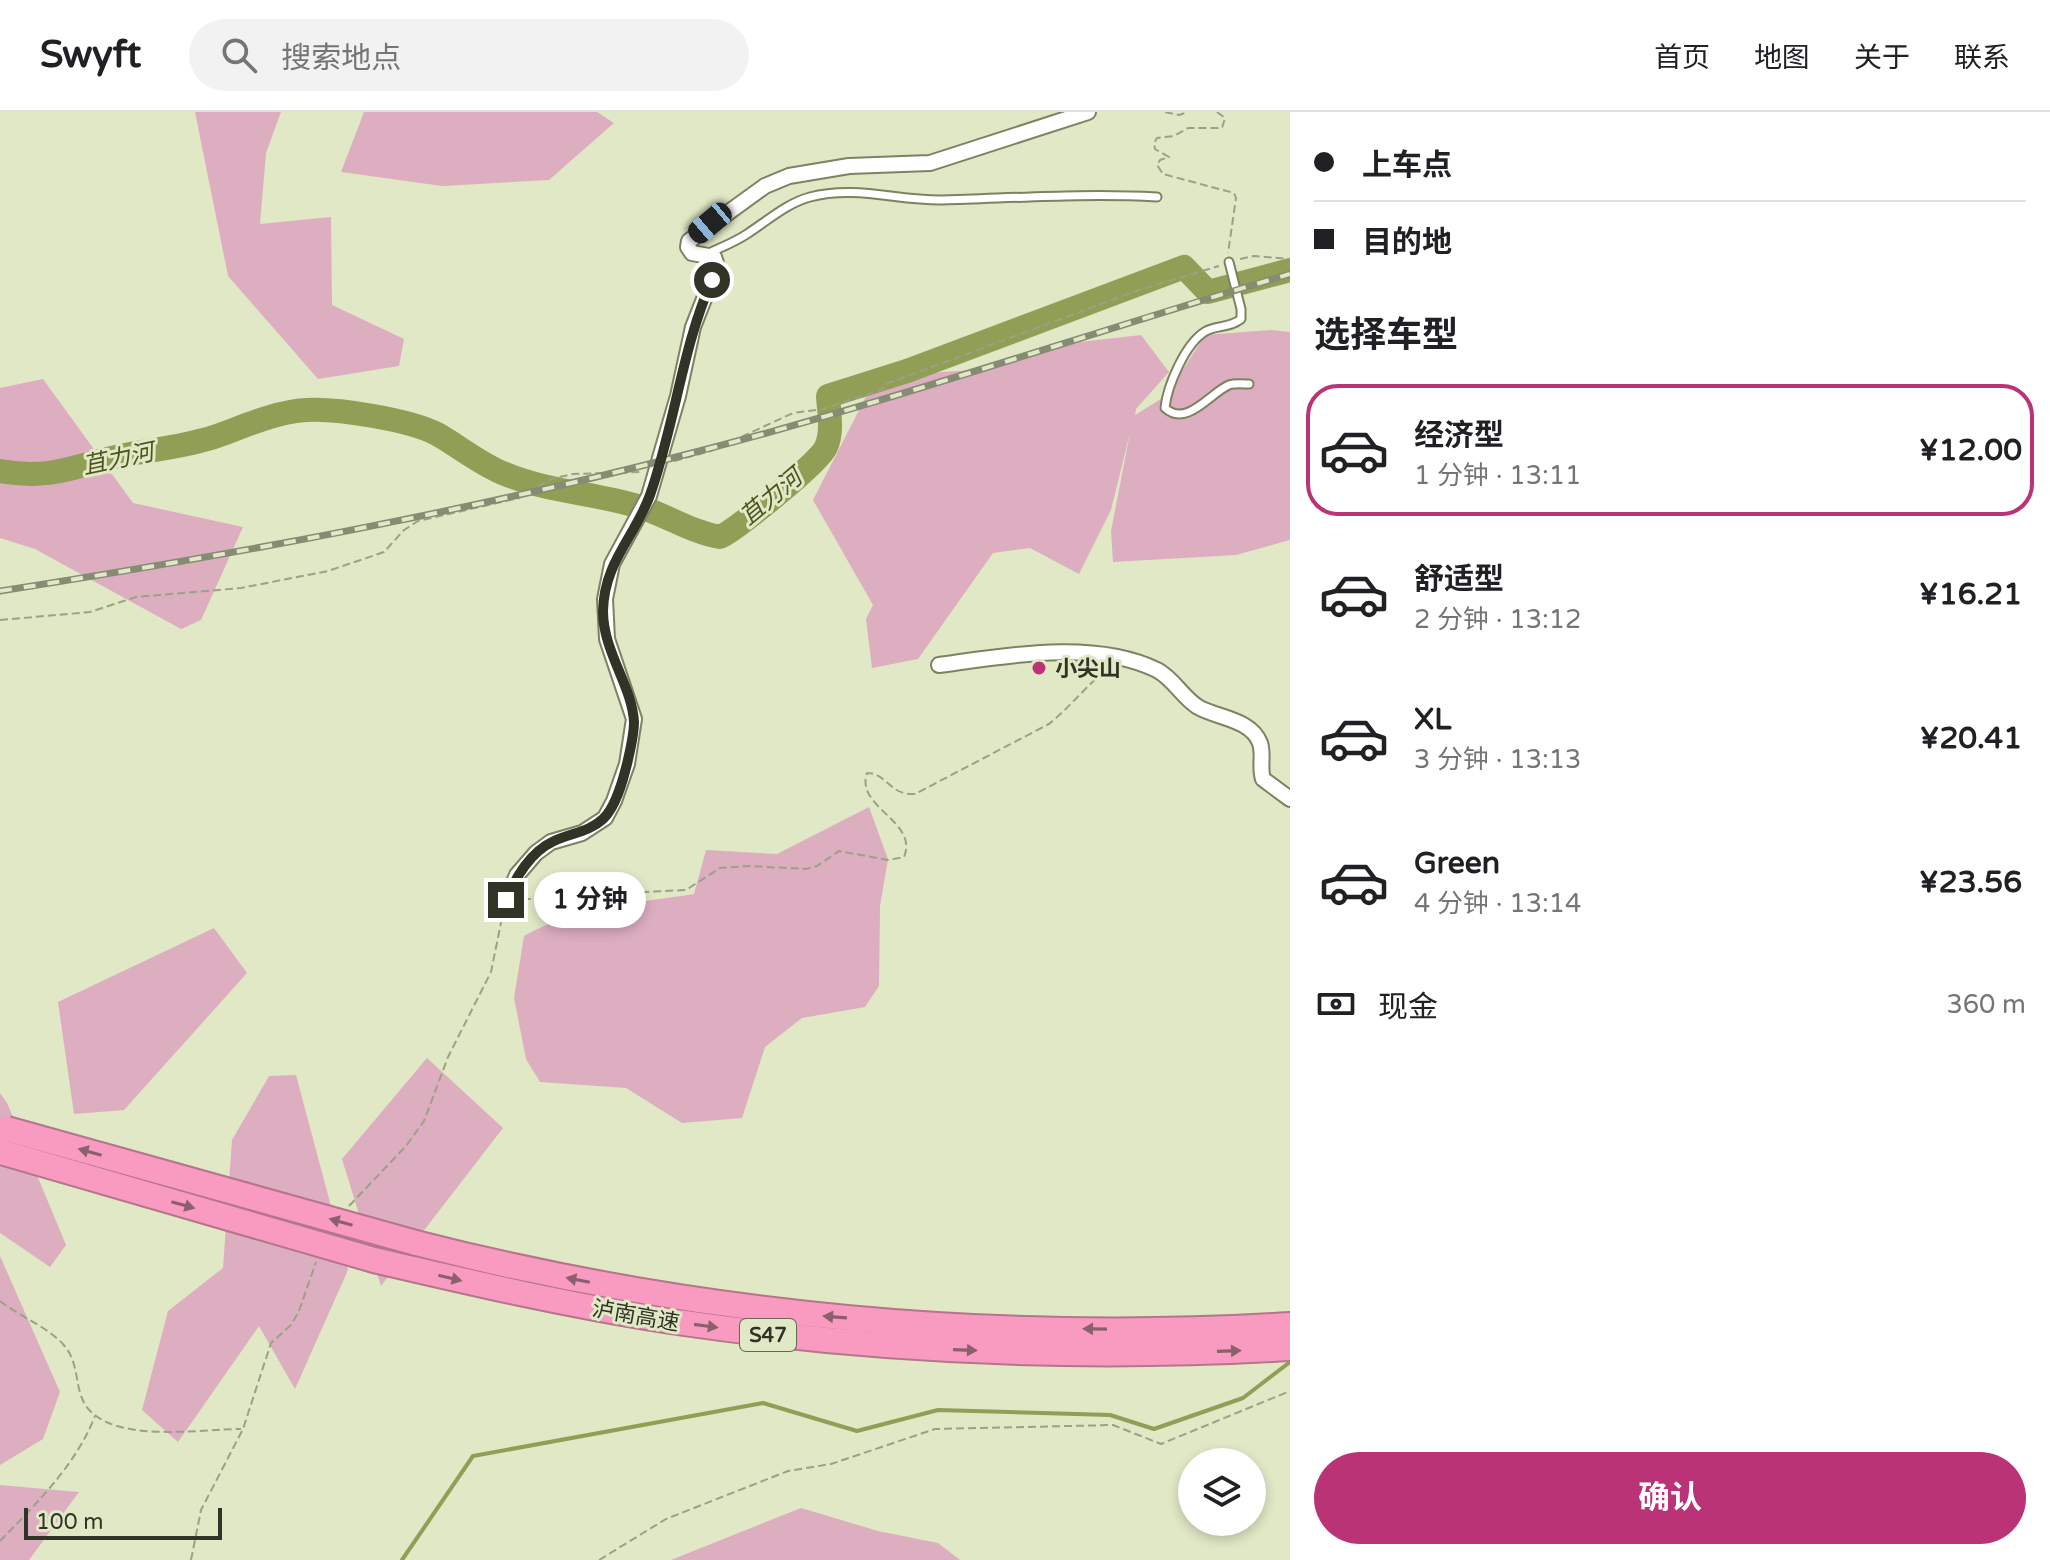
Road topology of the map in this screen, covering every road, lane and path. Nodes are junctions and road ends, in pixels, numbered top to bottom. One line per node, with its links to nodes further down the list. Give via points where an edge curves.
1 (1088, 112): 6 (street, via 930,163 849,166 772,182 691,239 690,251)
2 (1165, 112): 3 (path)
3 (1188, 112)
4 (1217, 112): 8 (path, via 1225,118 1222,128 1188,128 1154,143 1169,157 1157,165 1163,174 1234,193)
5 (1157, 197): 6 (lane, via 1090,193 941,200 860,190 812,196)
6 (703, 256): 10 (street, via 716,258 717,266 693,327)
7 (1290, 259): 8 (path, via 1254,256)
8 (1229, 262): 9 (lane, via 1241,319 1205,332 1194,343 1174,374 1165,408 1174,414 1191,411 1226,387); 10 (path, via 1136,291 823,409 793,413 711,451)
9 (1249, 384)
10 (658, 466): 11 (path, via 636,474 573,474 519,498 418,521 384,552 328,571 241,588 136,597 90,612); 15 (street, via 641,514 612,564 603,610 611,656 634,719 627,764 601,821 536,853 517,875)
11 (0, 620)
12 (1126, 660): 13 (street, via 1047,652); 14 (street, via 1159,671 1197,706 1250,729 1260,745 1263,779); 15 (path, via 1113,663 1049,724 915,794 899,793 877,774 867,773 867,793 904,837 904,857 888,860 839,851 801,870 720,868 686,890 589,889 556,899)
13 (939, 665)
14 (1290, 799)
15 (506, 900)
16 (2, 1140): 19 (highway, 泸南高速 / S47, one-way to 16, bridge, via 765,1309 576,1279); 19 (highway, 泸南高速 / S47, one-way to 19, bridge, via 374,1260 586,1306 777,1336 954,1350)
17 (0, 1301): 22 (path, via 61,1342 75,1360 87,1406)
18 (1290, 1325): 19 (highway, 泸南高速 / S47)
19 (1171, 1342): 20 (highway, 泸南高速 / S47, one-way to 20)
20 (1290, 1348)
21 (1290, 1391): 25 (path, via 1161,1444 1113,1425 935,1429 831,1464 788,1471 666,1519)
22 (96, 1414): 23 (path, via 137,1431); 24 (path, via 70,1462)
23 (243, 1429)
24 (0, 1541)
25 (599, 1560)

